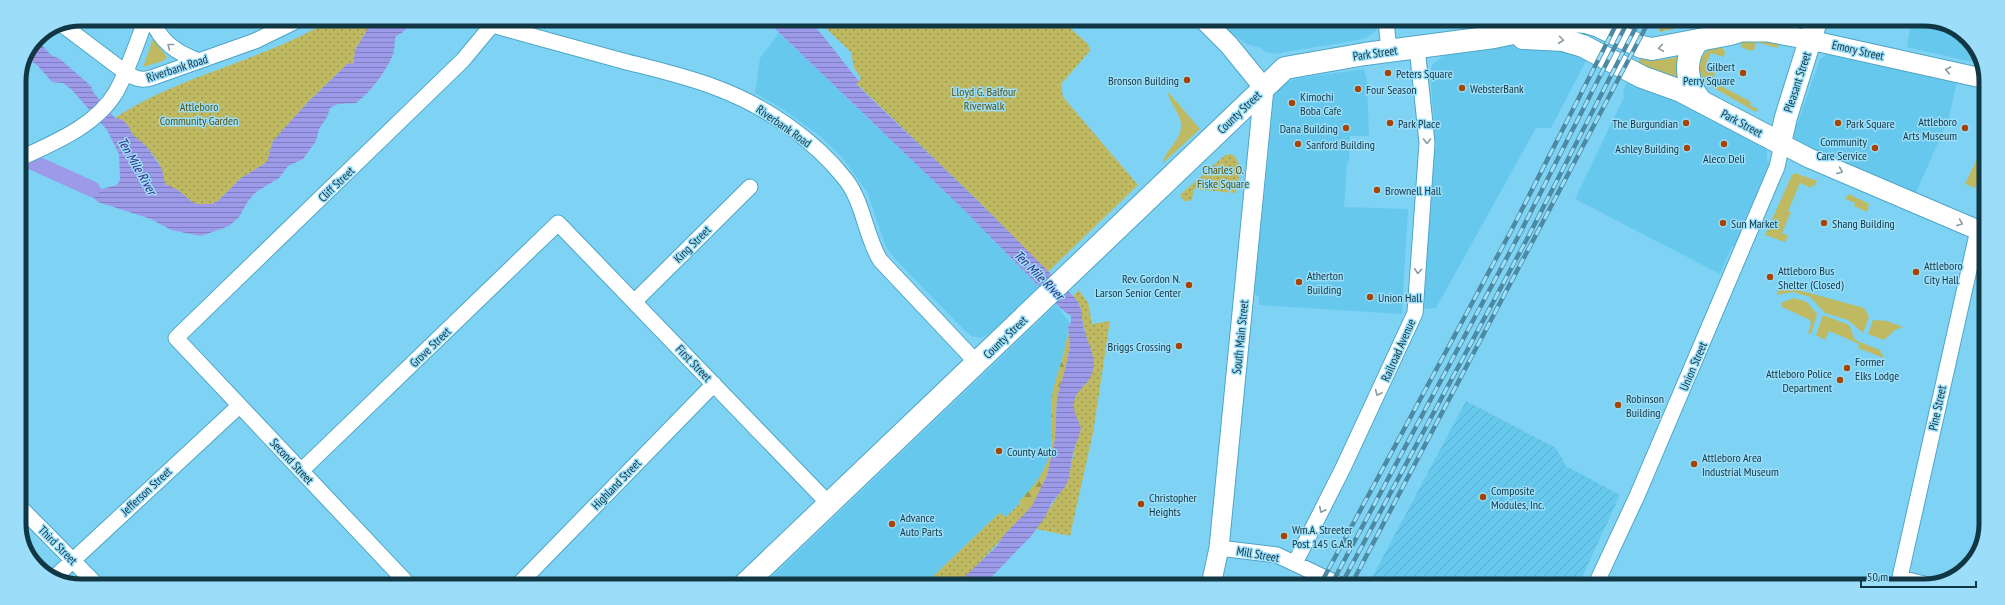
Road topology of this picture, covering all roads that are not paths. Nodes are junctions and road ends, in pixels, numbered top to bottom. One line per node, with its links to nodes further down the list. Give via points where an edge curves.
1 (143, 26): 19 (street)
2 (155, 26): 18 (street, one-way to 2, via 182,55 167,44)
3 (286, 26): 18 (street, Riverbank Road, via 255,41)
4 (483, 26): 30 (street, Cliff Street, via 463,60)
5 (499, 26): 31 (street, Riverbank Road, via 705,84 749,102 781,121 812,145 845,180 861,206 880,260)
6 (1210, 26): 21 (main road)
7 (1387, 26): 17 (street)
8 (1543, 26): 14 (highway, Park Street, one-way to 14)
9 (1599, 26): 15 (highway, Park Street, one-way to 9, via 1647,49)
10 (1755, 26): 13 (highway, Park Street)
11 (67, 28): 19 (street, Riverbank Road)
12 (1813, 30): 13 (main road, Emory Street); 20 (main road, Emory Street, one-way to 12); 23 (highway, Pleasant Street)
13 (1730, 34): 15 (highway, Park Street)
14 (1494, 37): 16 (highway, Park Street); 22 (highway, Park Street, one-way to 22, via 1555,39 1576,43)
15 (1699, 40): 22 (highway, via 1690,54 1688,65 1690,84)
16 (1417, 47): 17 (highway, Park Street); 39 (street, Railroad Avenue, one-way to 39, via 1427,143 1415,313 1343,468)
17 (1389, 50): 21 (highway, Park Street, via 1289,66)
18 (199, 61): 19 (street, Riverbank Road, via 147,79 134,78)
19 (125, 72): 24 (street, via 112,98 87,122)
20 (1979, 77)
21 (1264, 88): 31 (highway, County Street); 37 (main road, South Main Street)
22 (1702, 102): 23 (highway, Park Street)
23 (1780, 143): 27 (main road, Park Street, one-way to 27, via 1809,158); 47 (street, Union Street, via 1777,167 1637,496)
24 (26, 156)
25 (750, 187): 29 (street, King Street)
26 (558, 223): 29 (street, First Street); 34 (street, Grove Street)
27 (1979, 231)
28 (1979, 245): 48 (street, Pine Street)
29 (634, 302): 32 (street, First Street)
30 (176, 338): 33 (street, Second Street)
31 (977, 363): 35 (highway, County Street)
32 (714, 384): 35 (street, First Street); 43 (street, Highland Street)
33 (239, 406): 34 (street, Second Street); 38 (street, Jefferson Street)
34 (301, 471): 42 (street, Second Street)
35 (829, 504): 44 (highway, County Street)
36 (26, 513): 38 (street, Third Street)
37 (1219, 548): 39 (street, Mill Street, via 1267,553); 45 (main road, South Main Street)
38 (73, 560): 40 (street, Jefferson Street); 41 (street, Third Street)
39 (1295, 563): 46 (street, Mill Street)
40 (58, 574)
41 (91, 579)
42 (400, 579)
43 (524, 579)
44 (750, 579)
45 (1213, 579)
46 (1328, 579)
47 (1598, 579)
48 (1900, 579)

